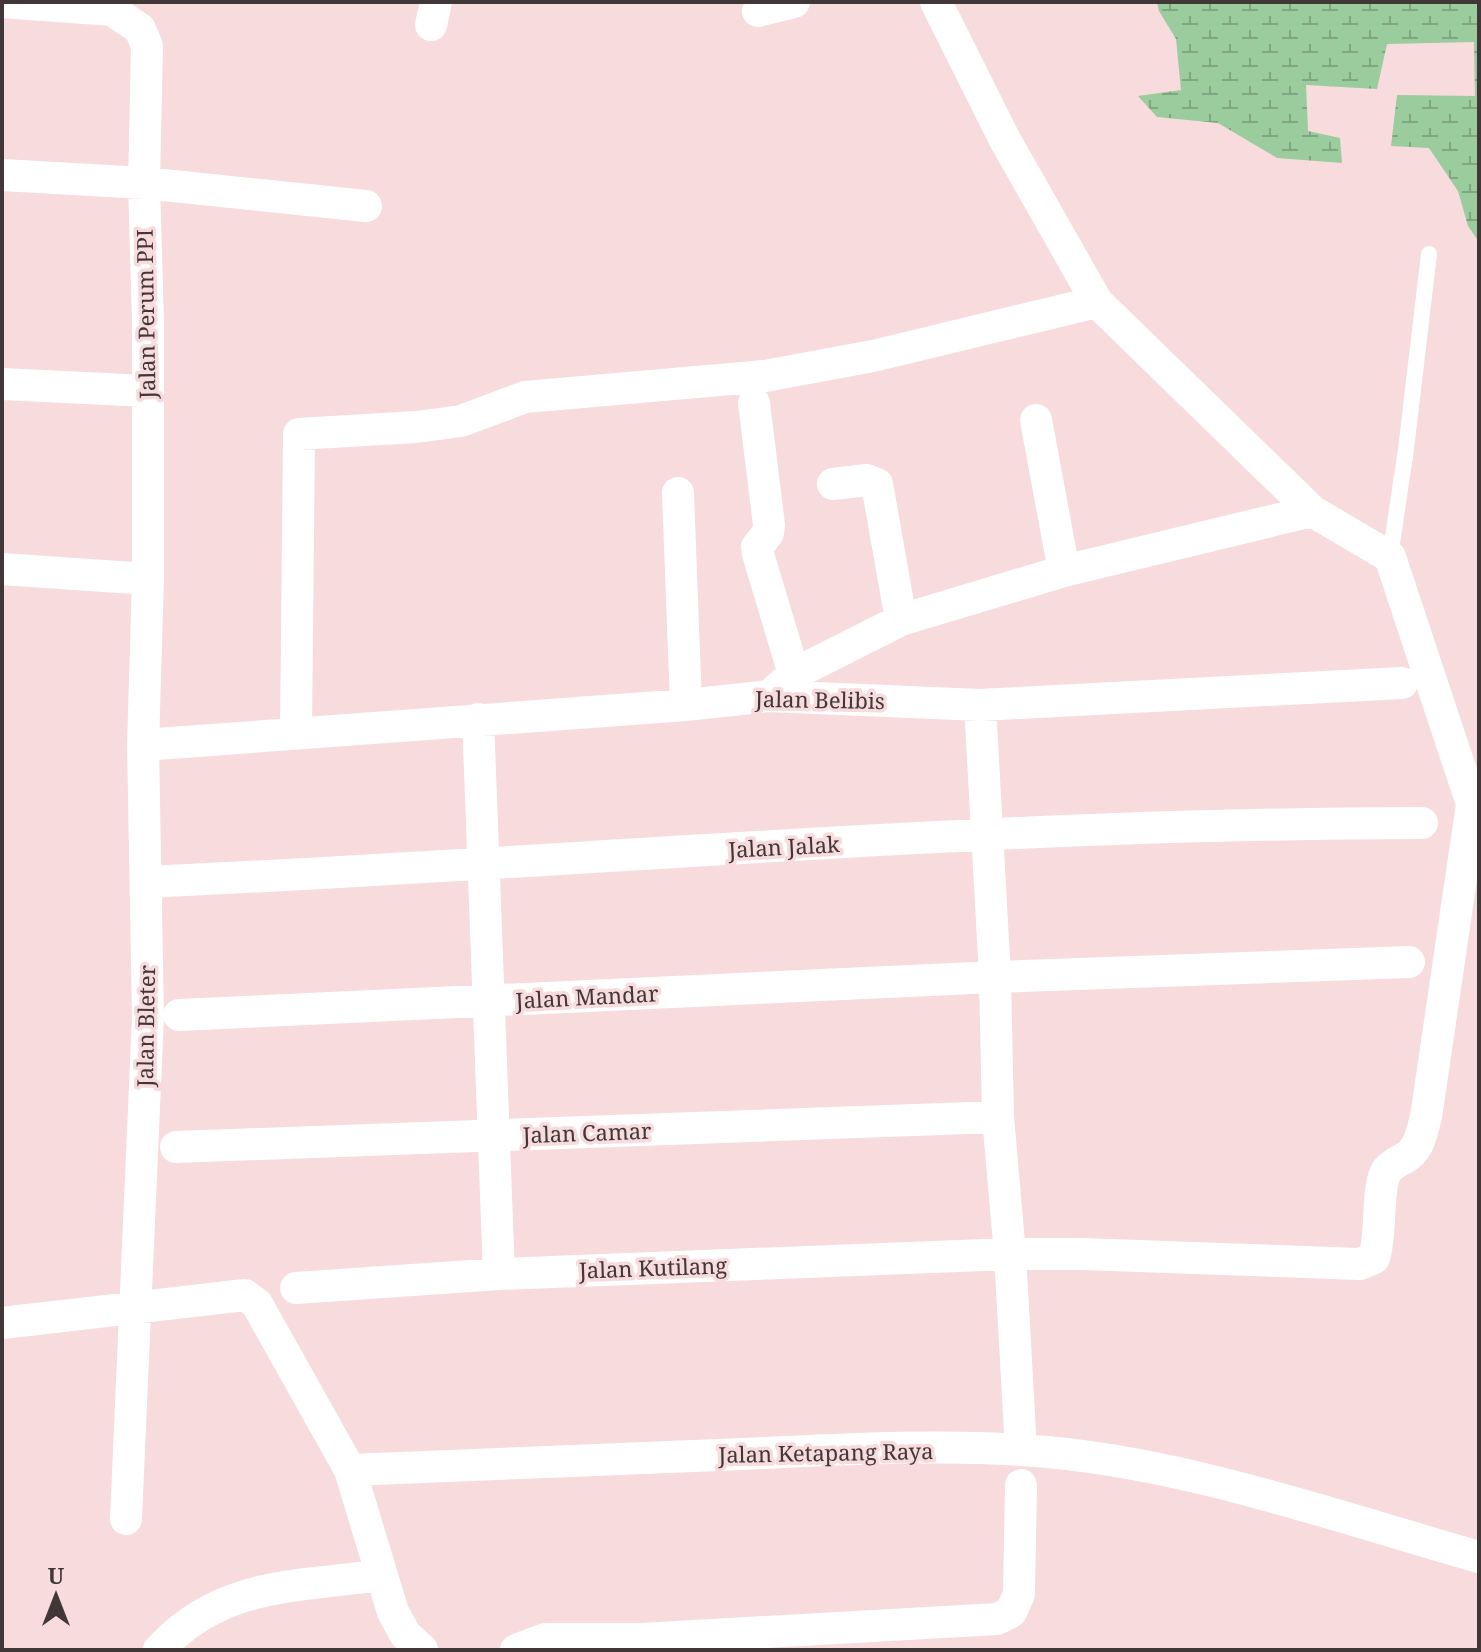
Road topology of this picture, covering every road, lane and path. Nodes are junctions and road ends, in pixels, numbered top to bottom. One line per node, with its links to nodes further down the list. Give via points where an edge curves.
1 (2, 2): 6 (street, Jalan Perum PPI, via 112,10 140,29 147,46)
2 (794, 2): 4 (street)
3 (936, 2): 9 (street, via 1005,140)
4 (758, 11)
5 (2, 175): 6 (street)
6 (144, 183): 7 (street); 11 (street, Jalan Perum PPI)
7 (366, 206)
8 (1429, 254): 17 (lane)
9 (1097, 302): 16 (street); 28 (street, via 765,376 525,397 461,421 299,434)
10 (2, 384): 11 (street)
11 (147, 391): 20 (street, Jalan Perum PPI)
12 (754, 403): 22 (street, via 768,516 768,533 758,554)
13 (1036, 420): 19 (street)
14 (833, 484): 21 (street, via 877,484)
15 (678, 493): 25 (street)
16 (1312, 511): 17 (street); 19 (street)
17 (1390, 557): 30 (street)
18 (2, 569): 20 (street)
19 (1064, 571): 21 (street)
20 (148, 579): 29 (street, Jalan Perum PPI)
21 (901, 620): 22 (street)
22 (794, 674): 24 (street)
23 (1402, 683): 26 (street, Jalan Belibis)
24 (769, 696): 25 (street, Jalan Belibis); 26 (street, Jalan Belibis)
25 (686, 705): 27 (street, Jalan Belibis)
26 (980, 705): 32 (street)
27 (478, 719): 28 (street, Jalan Belibis); 33 (street)
28 (296, 733): 29 (street, Jalan Belibis)
29 (143, 745): 34 (street, Jalan Bleter)
30 (1476, 803): 42 (street, Jalan Kutilang, via 1426,1117 1413,1152 1388,1168 1374,1258 1360,1264)
31 (1422, 823): 32 (street, Jalan Jalak)
32 (988, 835): 33 (street, Jalan Jalak); 36 (street)
33 (484, 864): 34 (street, Jalan Jalak); 37 (street)
34 (146, 882): 45 (street, Jalan Bleter, via 148,1017)
35 (1409, 962): 36 (street, Jalan Mandar)
36 (995, 977): 37 (street, Jalan Mandar); 39 (street)
37 (489, 1002): 38 (street, Jalan Mandar); 40 (street)
38 (179, 1015)
39 (998, 1117): 40 (street, Jalan Camar); 42 (street)
40 (495, 1136): 41 (street, Jalan Camar); 43 (street)
41 (176, 1147)
42 (1010, 1254): 43 (street, Jalan Kutilang); 47 (street)
43 (499, 1274): 44 (street, Jalan Kutilang)
44 (296, 1288)
45 (136, 1306): 46 (street); 48 (street, via 245,1295 257,1304); 50 (street, Jalan Bleter)
46 (2, 1323)
47 (1021, 1450): 48 (street, Jalan Ketapang Raya, via 863,1449); 51 (street, Jalan Ketapang Raya, via 1182,1475)
48 (350, 1470): 52 (street)
49 (1021, 1485): 53 (street, via 1019,1594 1011,1612)
50 (126, 1519)
51 (1479, 1557)
52 (382, 1575): 56 (street, via 234,1598 178,1629); 57 (street, via 393,1612)
53 (917, 1636): 54 (street)
54 (776, 1640): 55 (street)
55 (641, 1644): 58 (street, via 545,1639)
56 (159, 1650)
57 (422, 1650)
58 (516, 1650)

